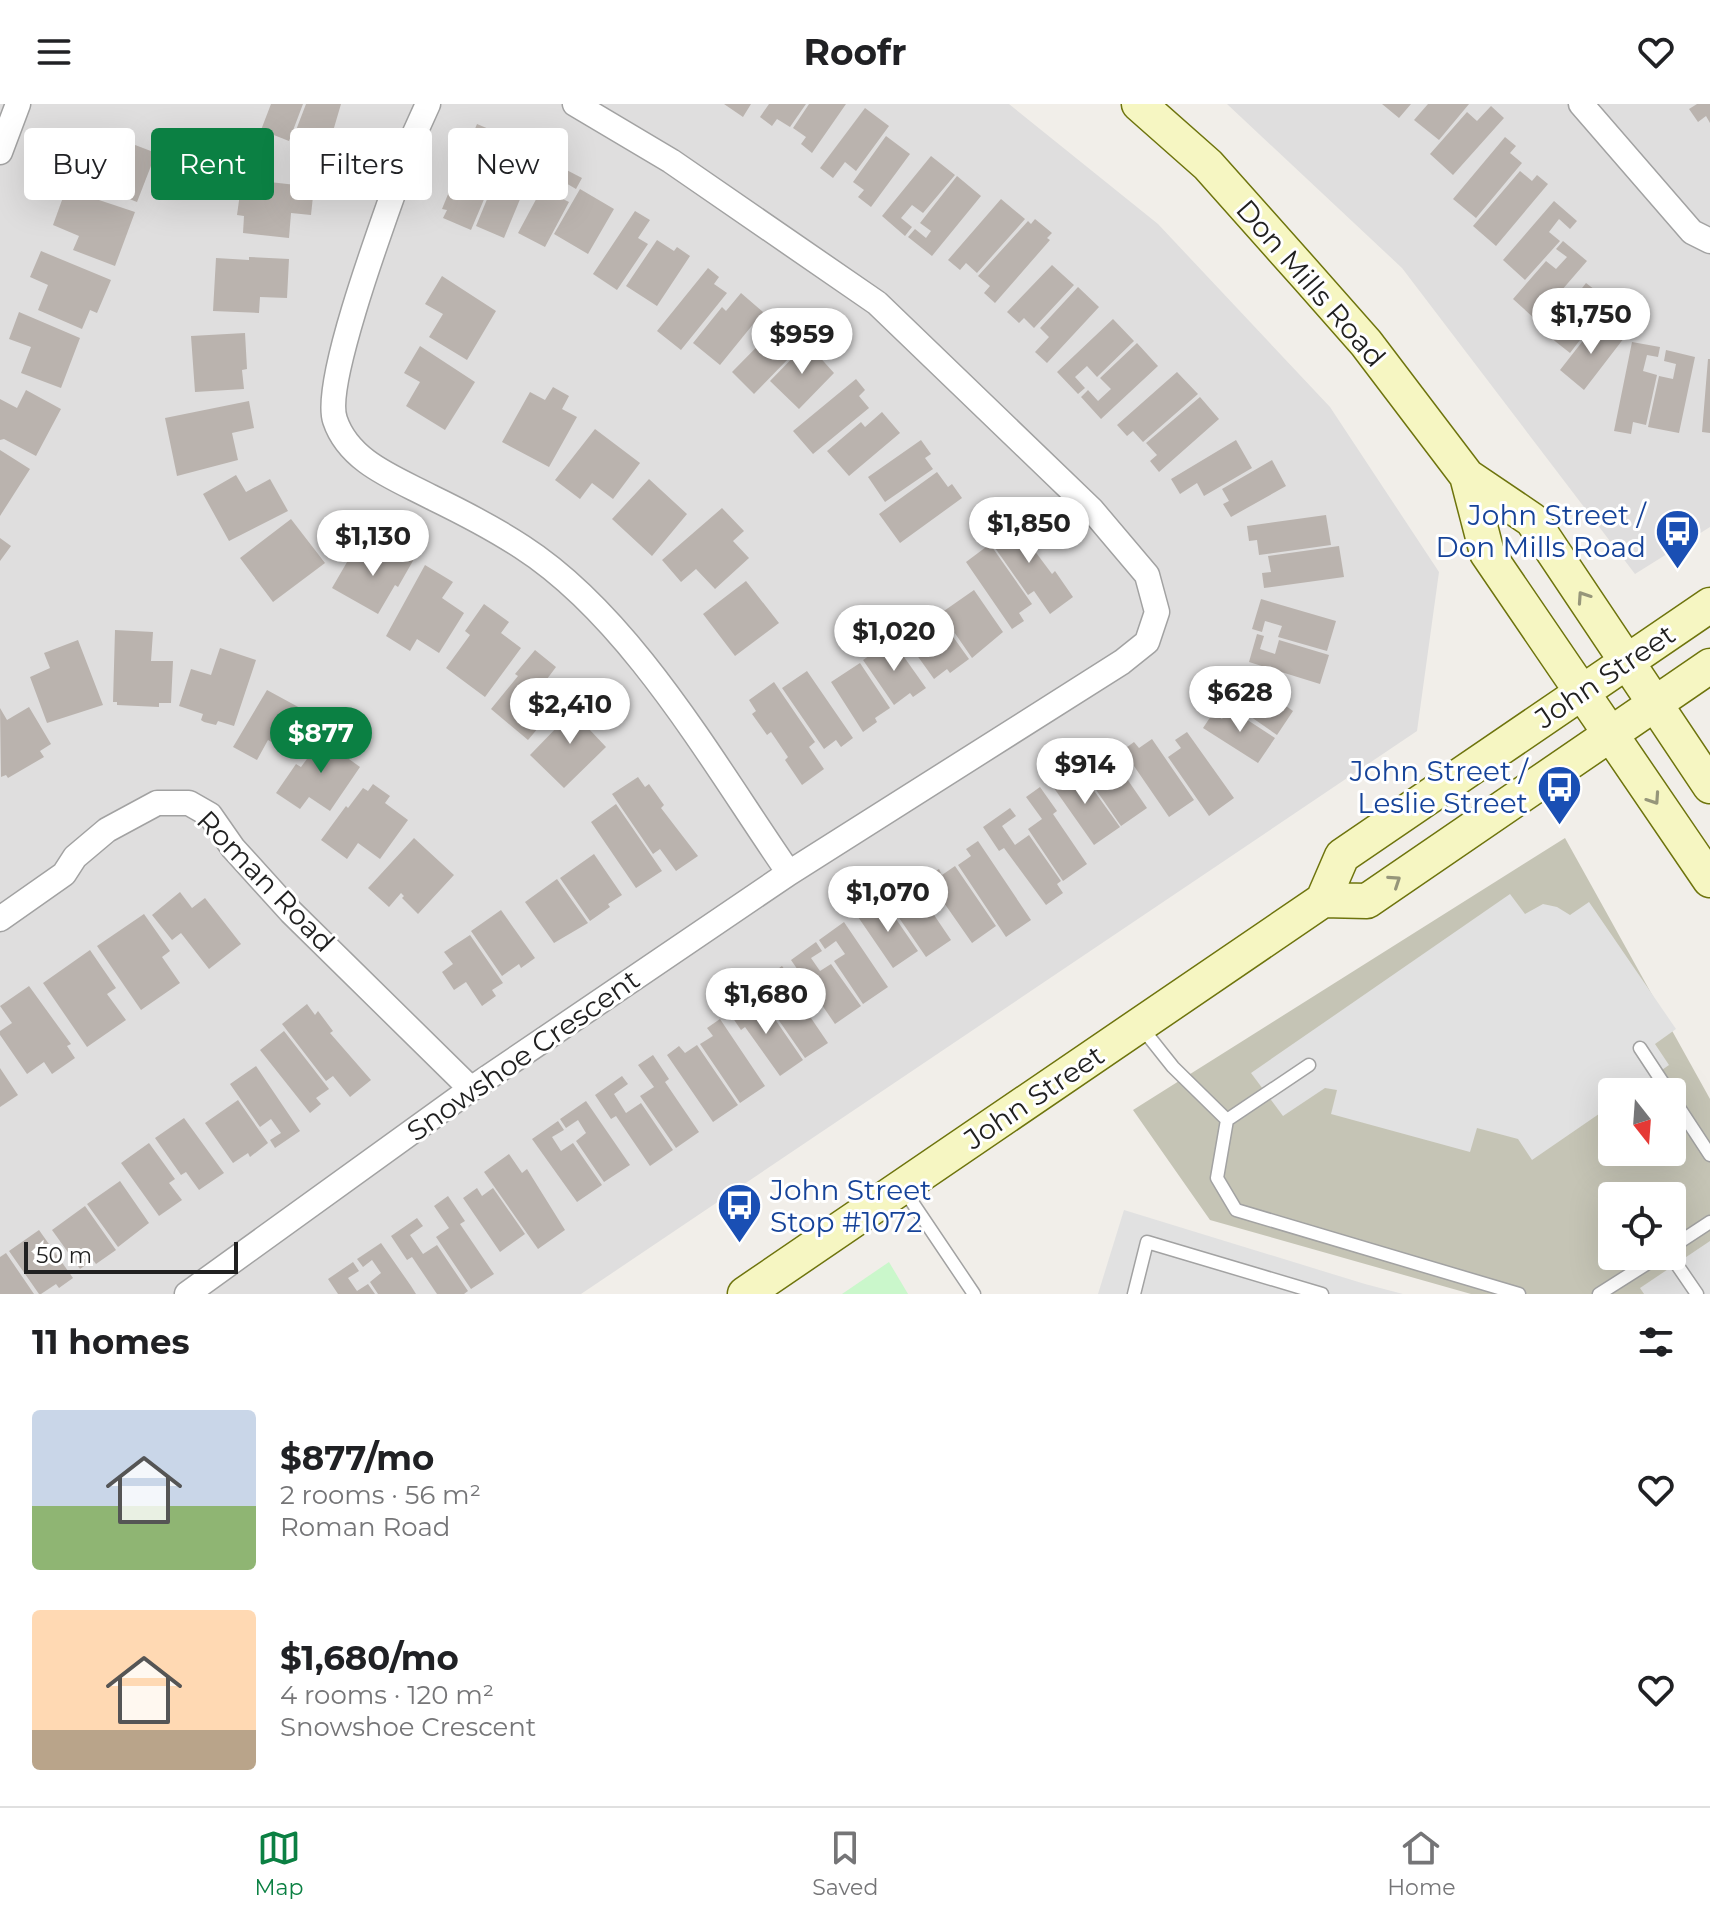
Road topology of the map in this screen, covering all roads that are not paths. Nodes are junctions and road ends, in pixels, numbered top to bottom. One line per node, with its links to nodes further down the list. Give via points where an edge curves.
1 (18, 104): 6 (street)
2 (428, 104): 16 (street, via 337,368 334,417 345,441 391,477 522,547 585,596 682,716)
3 (575, 104): 16 (street, Snowshoe Crescent, via 671,161 877,303 1092,510 1147,575 1157,612 1147,642)
4 (1139, 104): 8 (main road, Don Mills Road, via 1208,165 1316,286)
5 (1581, 104): 7 (street, via 1692,232)
6 (0, 152)
7 (1710, 241)
8 (1467, 476): 10 (main road, Don Mills Road, one-way to 8, via 1532,520); 12 (main road, Don Mills Road, via 1487,553)
9 (1710, 605): 10 (main road, John Street)
10 (1627, 662): 12 (main road, John Street); 13 (main road, Don Mills Road)
11 (1710, 666): 13 (main road, John Street)
12 (1582, 692): 14 (main road, Don Mills Road); 18 (main road, John Street, via 1342,856)
13 (1655, 704): 14 (main road, John Street); 15 (main road, Don Mills Road)
14 (1610, 734): 17 (main road, Don Mills Road, one-way to 17); 18 (main road, John Street, one-way to 14, via 1367,901)
15 (1710, 786)
16 (789, 873): 24 (street, Snowshoe Crescent)
17 (1710, 880)
18 (1323, 900): 20 (main road, John Street)
19 (0, 919): 24 (street, Roman Road, via 64,874 75,857 107,830 157,803 189,803 210,815 291,912)
20 (1140, 1025): 26 (lane, via 1173,1067); 28 (main road, John Street)
21 (1640, 1048): 23 (lane)
22 (1309, 1065): 26 (lane)
23 (1660, 1078)
24 (471, 1089): 33 (street, Snowshoe Crescent)
25 (1686, 1118): 27 (lane)
26 (1227, 1120): 38 (lane, via 1217,1178 1236,1210)
27 (1710, 1155)
28 (902, 1187): 34 (main road, John Street); 35 (lane)
29 (1710, 1222): 30 (lane)
30 (1686, 1238)
31 (1637, 1270): 39 (lane)
32 (1681, 1270): 40 (lane)
33 (187, 1294)
34 (745, 1294)
35 (974, 1294)
36 (1134, 1294): 37 (lane, via 1147,1242)
37 (1322, 1294)
38 (1519, 1294)
39 (1599, 1294)
40 (1697, 1294)

